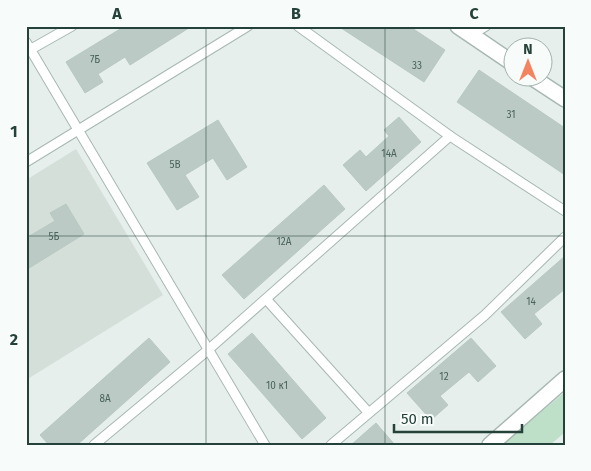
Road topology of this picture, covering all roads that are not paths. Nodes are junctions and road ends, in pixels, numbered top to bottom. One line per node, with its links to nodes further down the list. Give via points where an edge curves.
1 (72, 26): 7 (lane)
2 (248, 26): 11 (lane)
3 (298, 26): 12 (lane)
4 (458, 26): 6 (street)
5 (486, 26): 6 (lane)
6 (471, 35): 8 (street)
7 (28, 48): 11 (lane)
8 (504, 57)
9 (548, 88): 10 (street)
10 (565, 99)
11 (78, 130): 13 (lane); 17 (lane)
12 (450, 136): 14 (lane); 16 (lane)
13 (26, 162)
14 (565, 210)
15 (565, 237): 19 (lane, via 485,314)
16 (266, 299): 17 (lane); 19 (lane)
17 (208, 350): 20 (lane); 21 (lane)
18 (565, 379): 23 (street)
19 (368, 412): 22 (lane)
20 (94, 445)
21 (265, 445)
22 (331, 445)
23 (490, 445)

